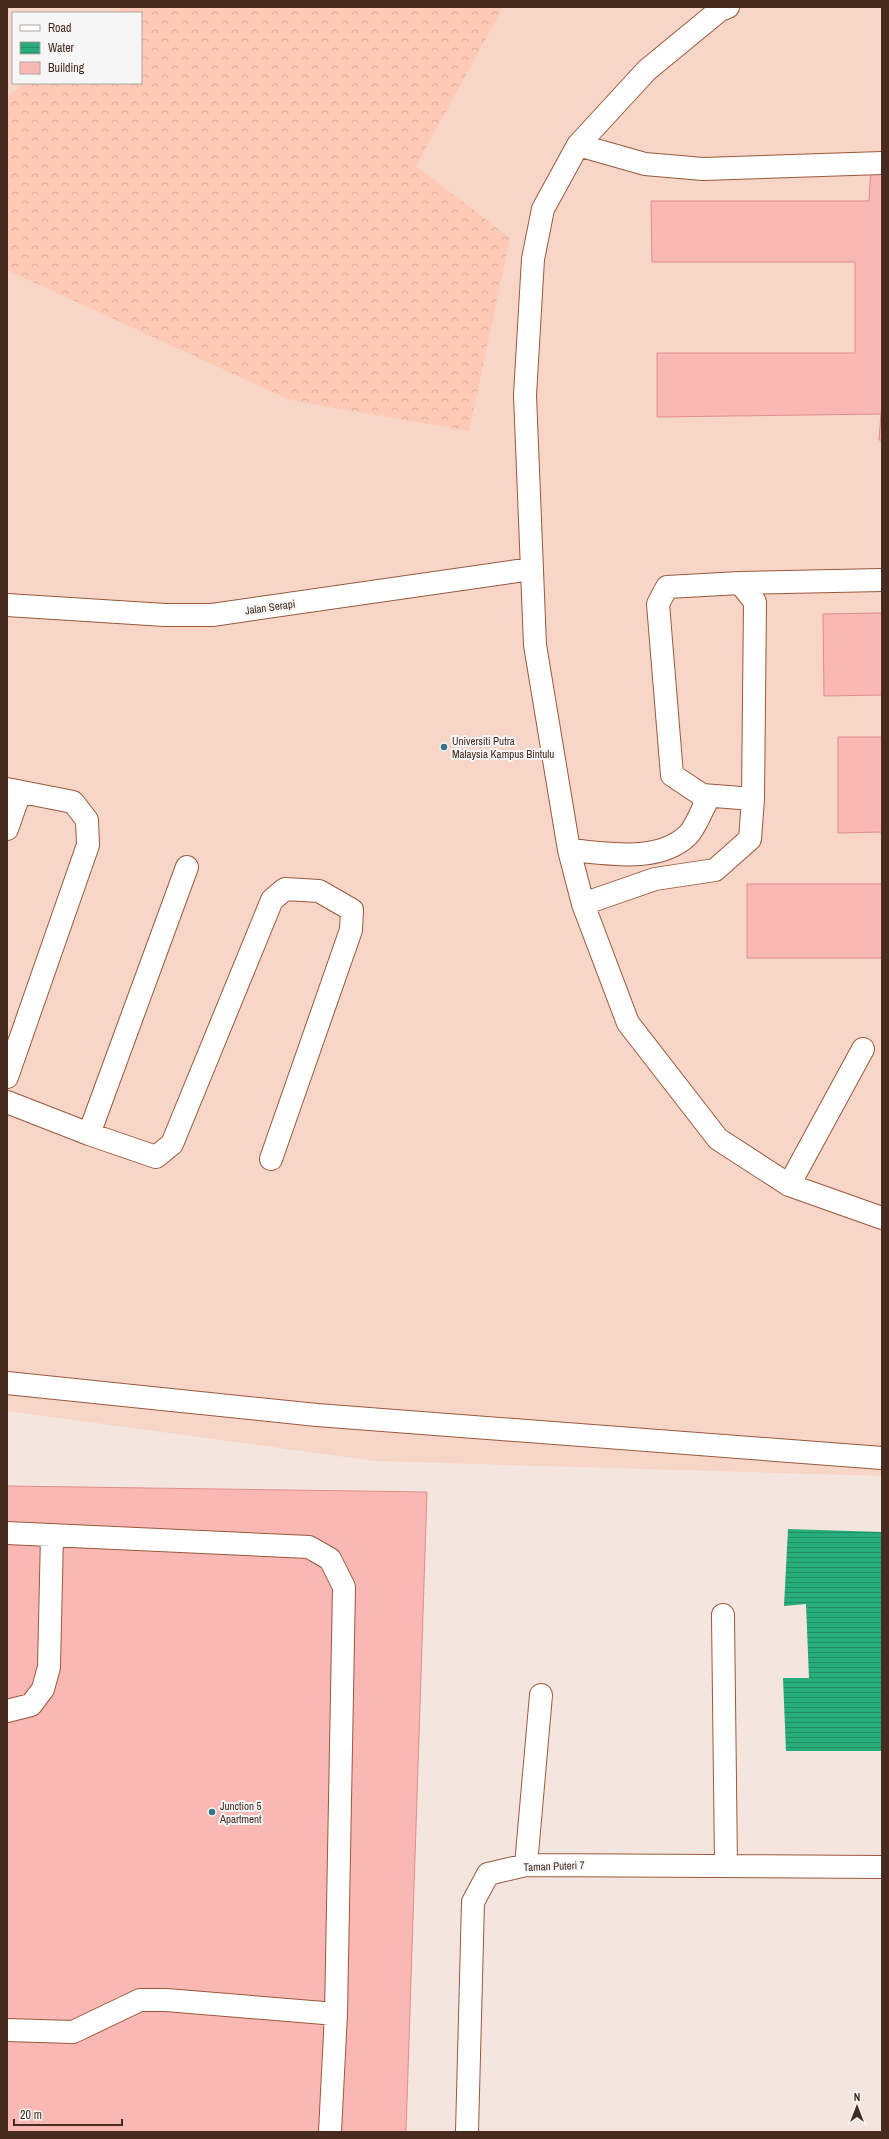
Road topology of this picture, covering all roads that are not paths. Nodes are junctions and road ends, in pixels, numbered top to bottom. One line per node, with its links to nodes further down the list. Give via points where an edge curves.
1 (728, 7): 2 (street, via 720,10 647,70)
2 (578, 145): 3 (street, via 645,164 703,169); 4 (street, via 543,209 533,259 525,395)
3 (882, 163)
4 (531, 569): 7 (street, Jalan Serapi, via 212,615 165,615); 12 (street, via 535,645)
5 (882, 580): 6 (street)
6 (740, 582): 9 (street, via 667,587 658,604 672,775); 10 (street, via 755,602)
7 (7, 605)
8 (13, 790): 11 (street); 16 (street, via 73,802 87,820 88,845)
9 (702, 794): 10 (street); 12 (street, via 705,805 689,835 663,850 625,855)
10 (754, 799): 14 (street, via 750,839 715,870 655,879)
11 (7, 829)
12 (568, 850): 14 (street)
13 (187, 867): 18 (street)
14 (583, 904): 20 (street, via 628,1023 718,1139)
15 (863, 1049): 20 (street)
16 (7, 1077)
17 (7, 1102): 18 (street)
18 (90, 1134): 19 (street, via 156,1157 172,1144 272,900 285,889 319,891 352,910 351,930)
19 (271, 1160)
20 (790, 1185): 21 (street)
21 (882, 1218)
22 (7, 1383): 23 (street, via 317,1415)
23 (882, 1458)
24 (7, 1533): 25 (street)
25 (52, 1535): 28 (street, via 49,1667 43,1689 31,1705); 32 (street, via 309,1547 330,1559 344,1586)
26 (723, 1615): 30 (street)
27 (541, 1695): 29 (street)
28 (7, 1711)
29 (526, 1866): 30 (street, Taman Puteri 7); 35 (street, Taman Puteri 7, via 488,1874 473,1902)
30 (726, 1866): 31 (street, Taman Puteri 7)
31 (882, 1867)
32 (336, 2014): 33 (street, via 140,2000 73,2032); 34 (street)
33 (7, 2030)
34 (330, 2132)
35 (467, 2132)

